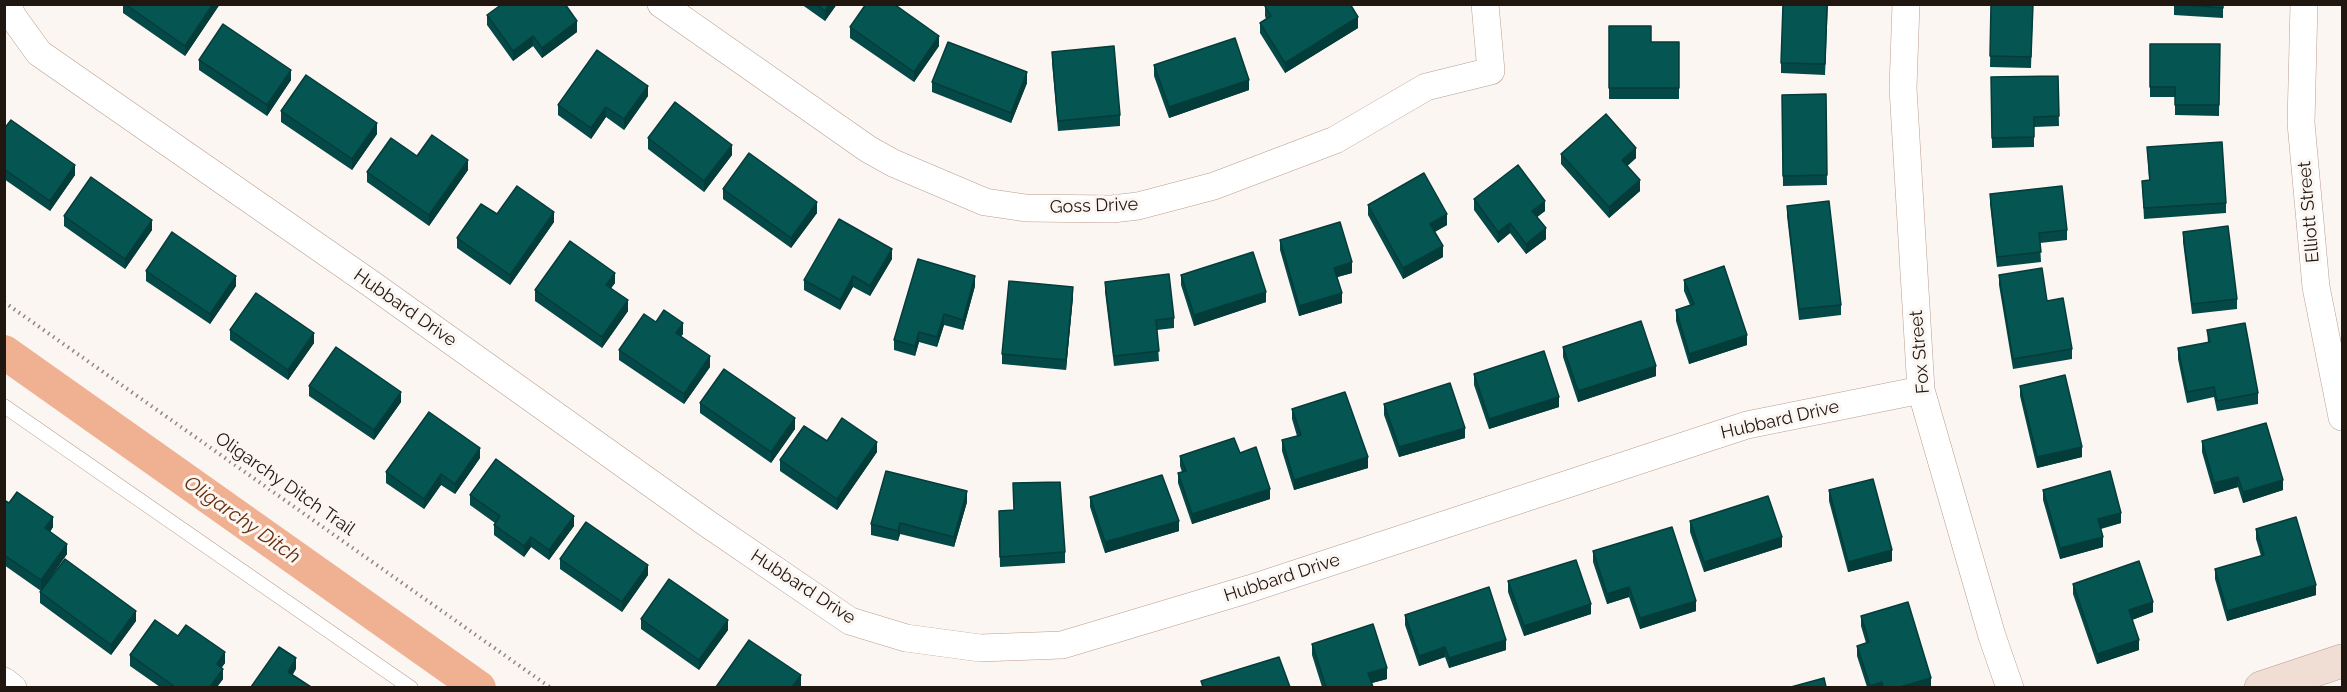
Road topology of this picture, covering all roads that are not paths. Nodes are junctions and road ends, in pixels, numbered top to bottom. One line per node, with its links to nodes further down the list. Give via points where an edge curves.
1 (7, 4): 6 (street, Hubbard Drive, via 39,52 695,515 850,621 906,638 980,648 1062,645 1249,590 1747,425)
2 (661, 4): 3 (street, Goss Drive, via 893,163 985,202 1026,208 1112,209 1214,186 1335,140 1426,87 1491,71)
3 (1485, 4)
4 (1906, 4): 6 (street, Fox Street, via 1904,88)
5 (2304, 4): 8 (street, Elliott Street, via 2301,123 2316,286)
6 (1921, 390): 13 (street, Fox Street)
7 (4, 406): 12 (lane)
8 (2343, 417)
9 (2343, 661): 14 (street)
10 (4, 681): 11 (street)
11 (13, 687)
12 (411, 687)
13 (2010, 687)
14 (2261, 687)

